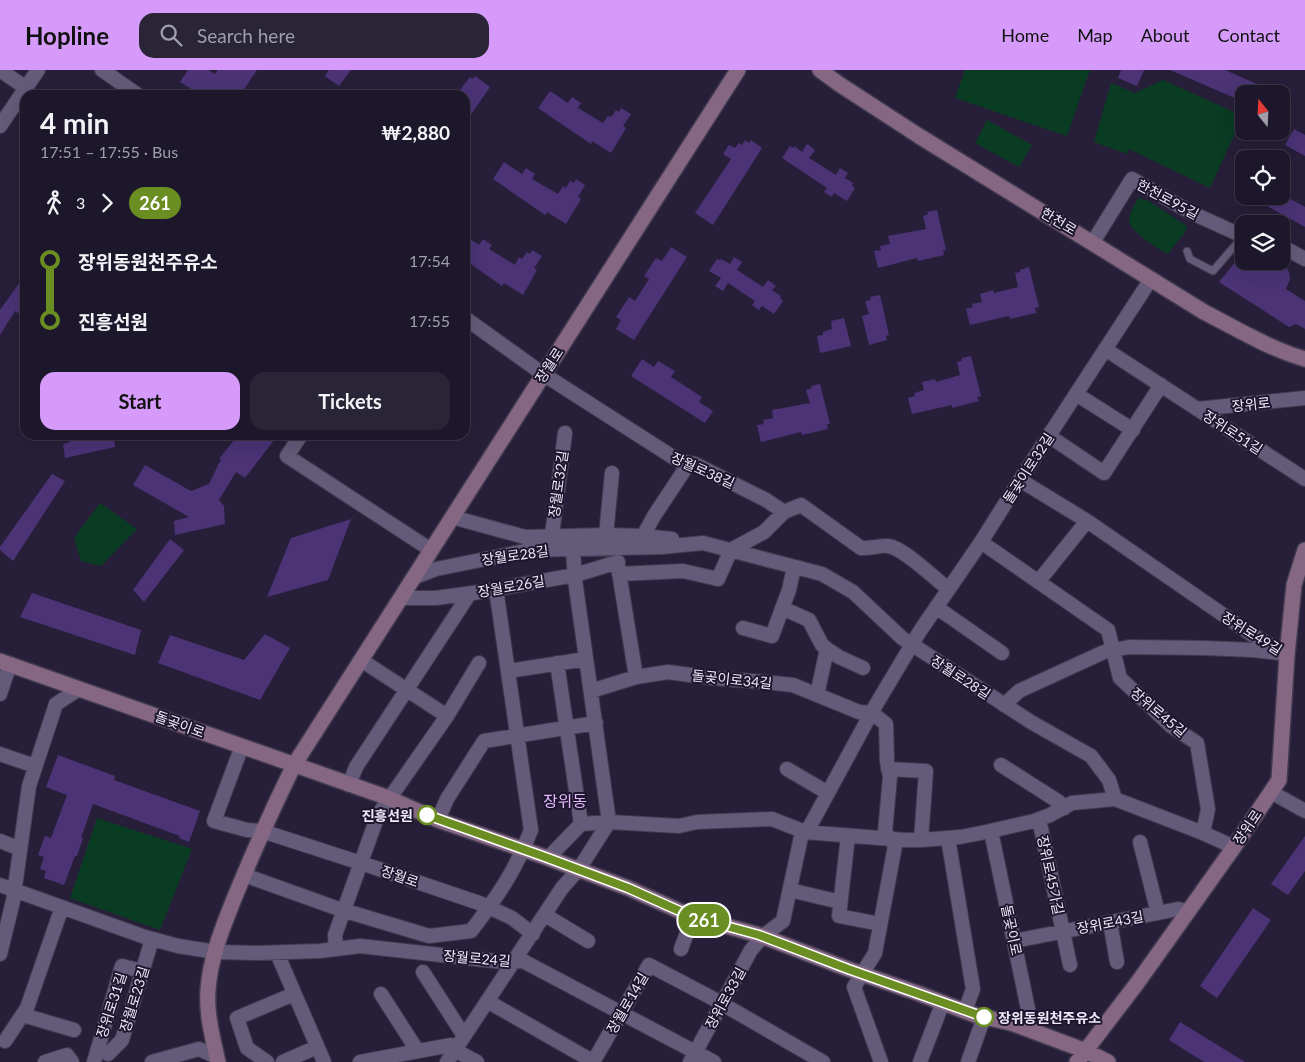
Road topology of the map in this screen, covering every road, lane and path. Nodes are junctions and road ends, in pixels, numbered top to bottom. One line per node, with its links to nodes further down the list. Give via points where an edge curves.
1 (0, 70): 6 (street)
2 (38, 70): 6 (street)
3 (102, 70): 7 (street)
4 (738, 70): 20 (main road, 장월로)
5 (820, 70): 11 (main road, 한천로, via 919,136)
6 (26, 88)
7 (131, 90)
8 (20, 97): 9 (street)
9 (0, 126)
10 (1235, 231): 11 (street, 한천로95길, via 1192,213 1132,179)
11 (1094, 242): 16 (main road, 한천로)
12 (1235, 245): 13 (lane, via 1213,271 1190,259)
13 (1187, 251)
14 (1290, 251): 15 (street)
15 (1305, 259)
16 (1151, 278): 18 (street, 돌곶이로32길); 19 (main road, 한천로, via 1204,312)
17 (470, 322): 20 (street, 장월로38길)
18 (1106, 349): 21 (street, 장위로51길); 22 (street, 돌곶이로32길)
19 (1305, 359)
20 (543, 374): 29 (street, 장월로38길, via 678,461); 34 (main road, 장월로)
21 (1161, 385): 24 (street, 장위로51길); 25 (street)
22 (1076, 394): 25 (street); 27 (street, 돌곶이로32길)
23 (1305, 398): 24 (street, 장위로)
24 (1197, 409): 31 (street, 장위로51길)
25 (1132, 430): 27 (street, via 1104,473)
26 (565, 433): 36 (street, 장월로32길)
27 (1049, 436): 32 (street, 돌곶이로32길)
28 (298, 440): 43 (street, via 287,456)
29 (688, 464): 33 (street, 장월로38길, via 695,464); 38 (street)
30 (612, 472): 37 (street)
31 (1305, 479)
32 (1020, 480): 35 (street, 장위로49길); 39 (street, 돌곶이로32길)
33 (784, 512): 44 (street, via 764,532); 52 (street, via 801,505 862,548 886,545 898,549)
34 (452, 517): 36 (street, 장월로32길, via 525,537); 43 (main road, 장월로)
35 (1087, 521): 50 (street); 62 (street, 장위로49길, via 1251,634)
36 (552, 535): 37 (street, 장월로32길)
37 (606, 535): 38 (street, 장월로32길)
38 (643, 536): 40 (street, 장월로32길)
39 (981, 542): 50 (street); 52 (street, 돌곶이로32길)
40 (703, 543): 41 (street, 장월로28길); 44 (street, 장월로28길)
41 (617, 548): 42 (street, 장월로28길); 47 (street)
42 (573, 549): 48 (street); 49 (street, 장월로28길, via 530,550 436,569)
43 (431, 550): 49 (main road, 장월로)
44 (731, 550): 46 (street, 장월로28길); 47 (street, 장월로26길, via 718,580 683,571)
45 (1305, 550): 62 (main road, 장위로, via 1294,585)
46 (794, 567): 56 (street); 58 (street, 장월로28길, via 822,574 853,592)
47 (619, 568): 48 (street, 장월로26길); 70 (street)
48 (575, 575): 51 (street, 장월로26길); 63 (street)
49 (415, 577): 54 (main road, 장월로)
50 (1038, 582): 60 (street, via 1108,630)
51 (496, 589): 53 (street, 장월로26길); 69 (street)
52 (948, 589): 55 (street, 돌곶이로32길)
53 (470, 593): 54 (street, 장월로26길, via 436,598); 72 (street)
54 (401, 598): 64 (main road, 장월로)
55 (936, 607): 58 (street, 돌곶이로32길); 61 (street)
56 (782, 608): 57 (street, via 772,636); 59 (street, via 809,620)
57 (743, 628)
58 (913, 645): 76 (street, 장월로28길); 77 (street, 돌곶이로32길)
59 (827, 649): 68 (street); 75 (street)
60 (1114, 650): 62 (street, 장위로49길, via 1129,647 1205,648); 76 (street, 장위로49길, via 1020,691); 103 (street, 장위로45길, via 1120,678 1171,726 1198,743 1208,809)
61 (1002, 653)
62 (1287, 655): 90 (main road, 장위로, via 1279,780)
63 (586, 659): 67 (street); 73 (street)
64 (362, 660): 72 (street); 84 (main road, 장월로)
65 (5, 662): 71 (main road, 돌곶이로); 74 (street, 돌곶이로)
66 (480, 663): 78 (street)
67 (557, 663): 69 (street); 80 (street)
68 (863, 668)
69 (508, 671): 81 (street)
70 (636, 677): 73 (street, 돌곶이로34길); 75 (street, 돌곶이로34길, via 668,672 793,686)
71 (79, 689): 82 (main road, 돌곶이로); 86 (street, via 56,704)
72 (406, 690): 78 (street); 89 (street, via 356,767)
73 (590, 691): 79 (street)
74 (0, 694)
75 (817, 696): 77 (street, 돌곶이로34길, via 859,712)
76 (1004, 705): 93 (street, 장월로28길, via 1091,756 1109,780)
77 (872, 713): 88 (street, via 886,724); 91 (street, 돌곶이로32길)
78 (447, 716): 92 (street)
79 (596, 723): 80 (street); 98 (street)
80 (567, 728): 81 (street); 99 (street)
81 (517, 736): 97 (street, via 484,741 447,799); 112 (street, via 531,830)
82 (242, 746): 84 (main road, 돌곶이로); 100 (street, via 214,820)
83 (0, 754): 86 (street)
84 (294, 765): 89 (main road, 돌곶이로); 100 (main road, 장월로)
85 (1001, 765): 94 (street)
86 (35, 766): 111 (street)
87 (787, 769): 91 (street)
88 (888, 769): 106 (street, via 885,832); 107 (street, via 926,771)
89 (349, 784): 92 (main road, 돌곶이로)
90 (1271, 792): 95 (street); 110 (main road, 장위로)
91 (828, 793): 102 (street, 돌곶이로32길)
92 (390, 800): 97 (main road, 돌곶이로); 114 (street, via 378,815)
93 (1114, 800): 94 (street, 장위로45가길, via 1072,803); 103 (street)
94 (1064, 808): 96 (street, 장위로45가길)
95 (1305, 811)
96 (1039, 819): 101 (street, 장위로45가길); 130 (street, 장위로45가길)
97 (438, 820): 112 (main road, 돌곶이로)
98 (610, 822): 99 (street); 102 (street, via 679,826 697,822 772,819); 115 (street)
99 (581, 824): 113 (street)
100 (262, 831): 114 (street, 장월로); 116 (main road, 장월로)
101 (991, 831): 105 (street, 장위로45가길); 136 (street, 돌곶이로)
102 (805, 832): 104 (street, 장위로45가길); 119 (street, 돌곶이로32길, via 801,837)
103 (1203, 833): 110 (street)
104 (848, 836): 106 (street, 장위로45가길); 122 (street)
105 (948, 838): 107 (street, 장위로45가길); 155 (street, via 973,989)
106 (890, 839): 107 (street, 장위로45가길); 129 (street, via 894,846)
107 (921, 840)
108 (0, 841): 111 (street)
109 (1140, 842): 125 (street, 장위로43길)
110 (1234, 847): 124 (main road, 장위로)
111 (20, 849): 118 (street)
112 (524, 849): 113 (main road, 돌곶이로); 121 (street, via 502,891)
113 (548, 858): 115 (main road, 돌곶이로)
114 (361, 863): 121 (street, 장월로); 123 (street)
115 (578, 869): 126 (street); 127 (main road, 돌곶이로)
116 (244, 875): 123 (street); 140 (main road, 장월로)
117 (0, 885): 118 (street)
118 (14, 889): 120 (street); 131 (street, via 14,901)
119 (790, 890): 122 (street); 134 (street, 돌곶이로32길, via 783,921)
120 (62, 907): 135 (street); 157 (street)
121 (489, 908): 132 (street, 장월로, via 512,918); 133 (street, via 471,931)
122 (840, 909): 129 (street)
123 (344, 910): 133 (street); 138 (street, via 335,935)
124 (1188, 911): 125 (street, 장위로43길, via 1178,909); 167 (main road, 장위로)
125 (1158, 913): 128 (street, 장위로43길)
126 (545, 915): 132 (street); 137 (street)
127 (693, 917): 134 (main road, 돌곶이로); 139 (street)
128 (1110, 922): 130 (street, 장위로43길); 145 (street)
129 (880, 924): 149 (street, via 875,953)
130 (1063, 931): 136 (street, 장위로43길); 146 (street, 장위로43길)
131 (2, 934): 143 (street)
132 (532, 934): 144 (street)
133 (429, 936): 141 (street)
134 (763, 936): 149 (main road, 돌곶이로); 154 (street, 장위로33길, via 751,950)
135 (152, 939): 140 (street); 147 (street, 장월로23길)
136 (1014, 940): 159 (street, 돌곶이로, via 1028,1009)
137 (588, 941)
138 (336, 949): 141 (street, 장월로24길, via 360,946); 142 (street, 장월로24길)
139 (681, 949)
140 (216, 952): 142 (street, 장월로24길); 169 (main road, 장월로, via 208,990)
141 (425, 952): 144 (street, 장월로24길)
142 (277, 953): 150 (street)
143 (0, 954)
144 (514, 962): 152 (street); 156 (street, 장월로24길, via 523,961)
145 (1117, 962)
146 (1070, 964)
147 (142, 971): 166 (street, 장월로23길, via 122,1040); 172 (street, 장위로31길, via 122,966)
148 (423, 972): 161 (street)
149 (861, 974): 153 (main road, 돌곶이로); 183 (street, via 854,987)
150 (294, 994): 163 (street); 174 (street, via 238,1018 247,1048)
151 (382, 994): 165 (street)
152 (486, 1001): 161 (street); 180 (street, 장월로14길)
153 (943, 1002): 155 (main road, 돌곶이로); 184 (street)
154 (722, 1005): 156 (street, 장월로14길, via 649,965); 168 (street, 장위로33길); 182 (street)
155 (965, 1011): 158 (main road, 돌곶이로)
156 (621, 1013): 168 (street, 장월로24길); 180 (street, 장월로14길)
157 (23, 1015): 160 (street); 162 (street)
158 (984, 1017): 159 (main road, 돌곶이로); 185 (street)
159 (1023, 1028): 167 (main road, 돌곶이로)
160 (74, 1030)
161 (464, 1036): 164 (street)
162 (5, 1041)
163 (317, 1047): 175 (street); 176 (street)
164 (455, 1048): 165 (street, via 451,1045); 178 (street); 179 (street)
165 (417, 1050): 177 (street)
166 (108, 1054)
167 (1082, 1056): 186 (main road, 돌곶이로)
168 (693, 1057): 181 (street, 장월로24길)
169 (217, 1060): 173 (street, via 199,1050)
170 (44, 1062): 171 (street, via 67,1055)
171 (72, 1062)
172 (94, 1062)
173 (152, 1062)
174 (267, 1062)
175 (283, 1062)
176 (324, 1062)
177 (360, 1062)
178 (447, 1062)
179 (477, 1062)
180 (594, 1062)
181 (714, 1062)
182 (823, 1062)
183 (881, 1062)
184 (920, 1062)
185 (968, 1062)
186 (1108, 1062)

